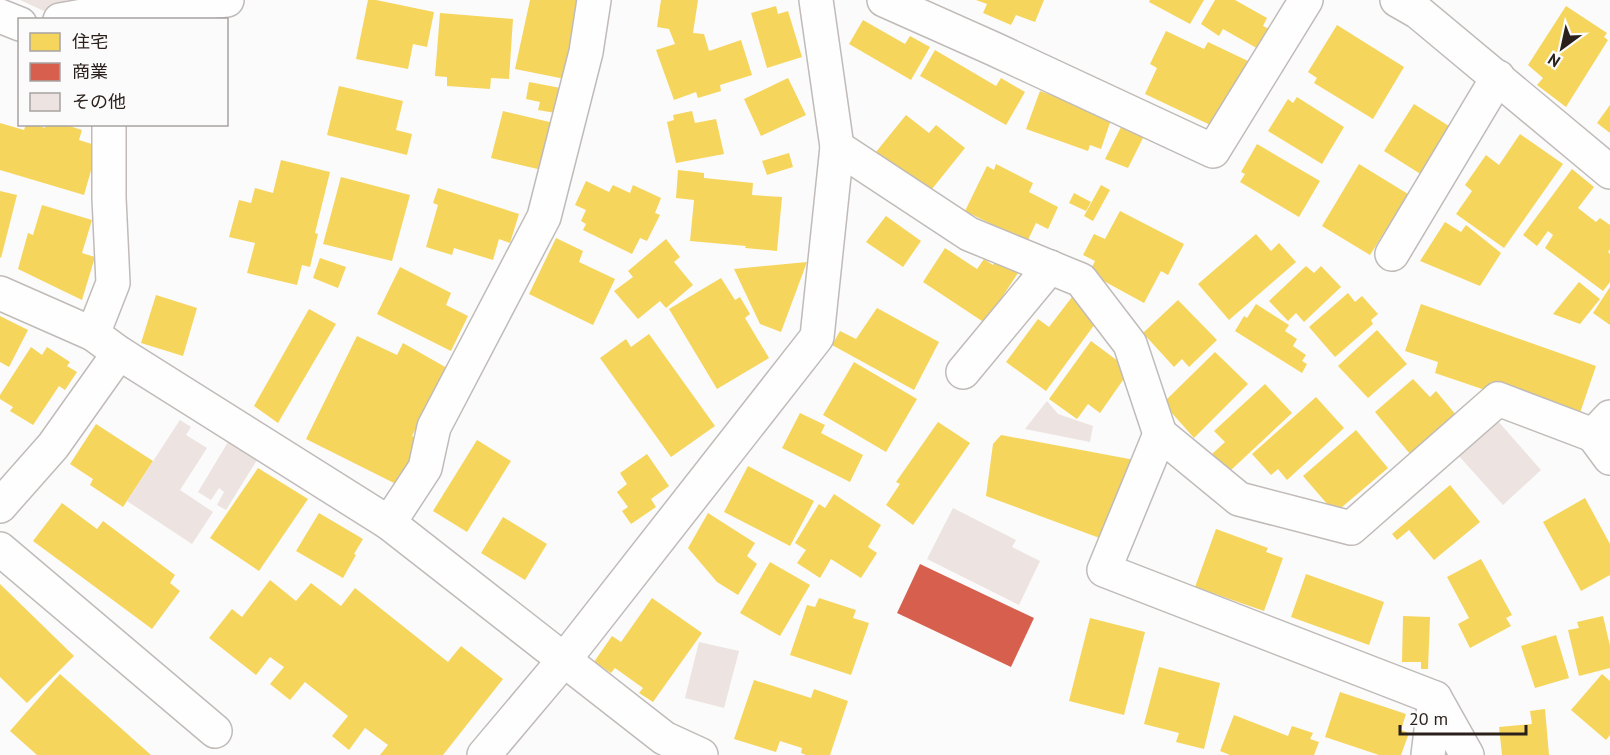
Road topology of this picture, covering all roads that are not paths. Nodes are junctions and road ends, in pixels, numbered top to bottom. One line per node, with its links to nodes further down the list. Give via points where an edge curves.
1 (226, 0): 7 (street)
2 (594, 0): 23 (street, via 586,52 544,218 434,427 425,468)
3 (816, 0): 13 (street)
4 (884, 0): 5 (street, via 1213,151)
5 (1306, 0)
6 (1397, 0): 11 (street, via 1418,12)
7 (111, 10): 9 (street)
8 (0, 16): 10 (street)
9 (70, 18)
10 (18, 23)
11 (1498, 77): 14 (street); 15 (street)
12 (109, 126): 18 (street, via 113,283)
13 (837, 147): 16 (street, via 969,234); 25 (street, via 817,337)
14 (1610, 172)
15 (1392, 254)
16 (1050, 267): 19 (street); 20 (street, via 1081,280 1130,344)
17 (0, 293): 18 (street)
18 (106, 343): 22 (street, via 53,446); 23 (street)
19 (963, 372)
20 (1160, 434): 21 (street, via 1239,499 1351,528 1498,399); 26 (street, via 1104,570)
21 (1604, 437)
22 (0, 506)
23 (389, 523): 25 (street)
24 (0, 549): 27 (street)
25 (564, 660): 28 (street); 29 (street, via 664,738)
26 (1435, 698): 30 (street); 31 (street)
27 (215, 731)
28 (484, 755)
29 (701, 755)
30 (1428, 755)
31 (1467, 755)

